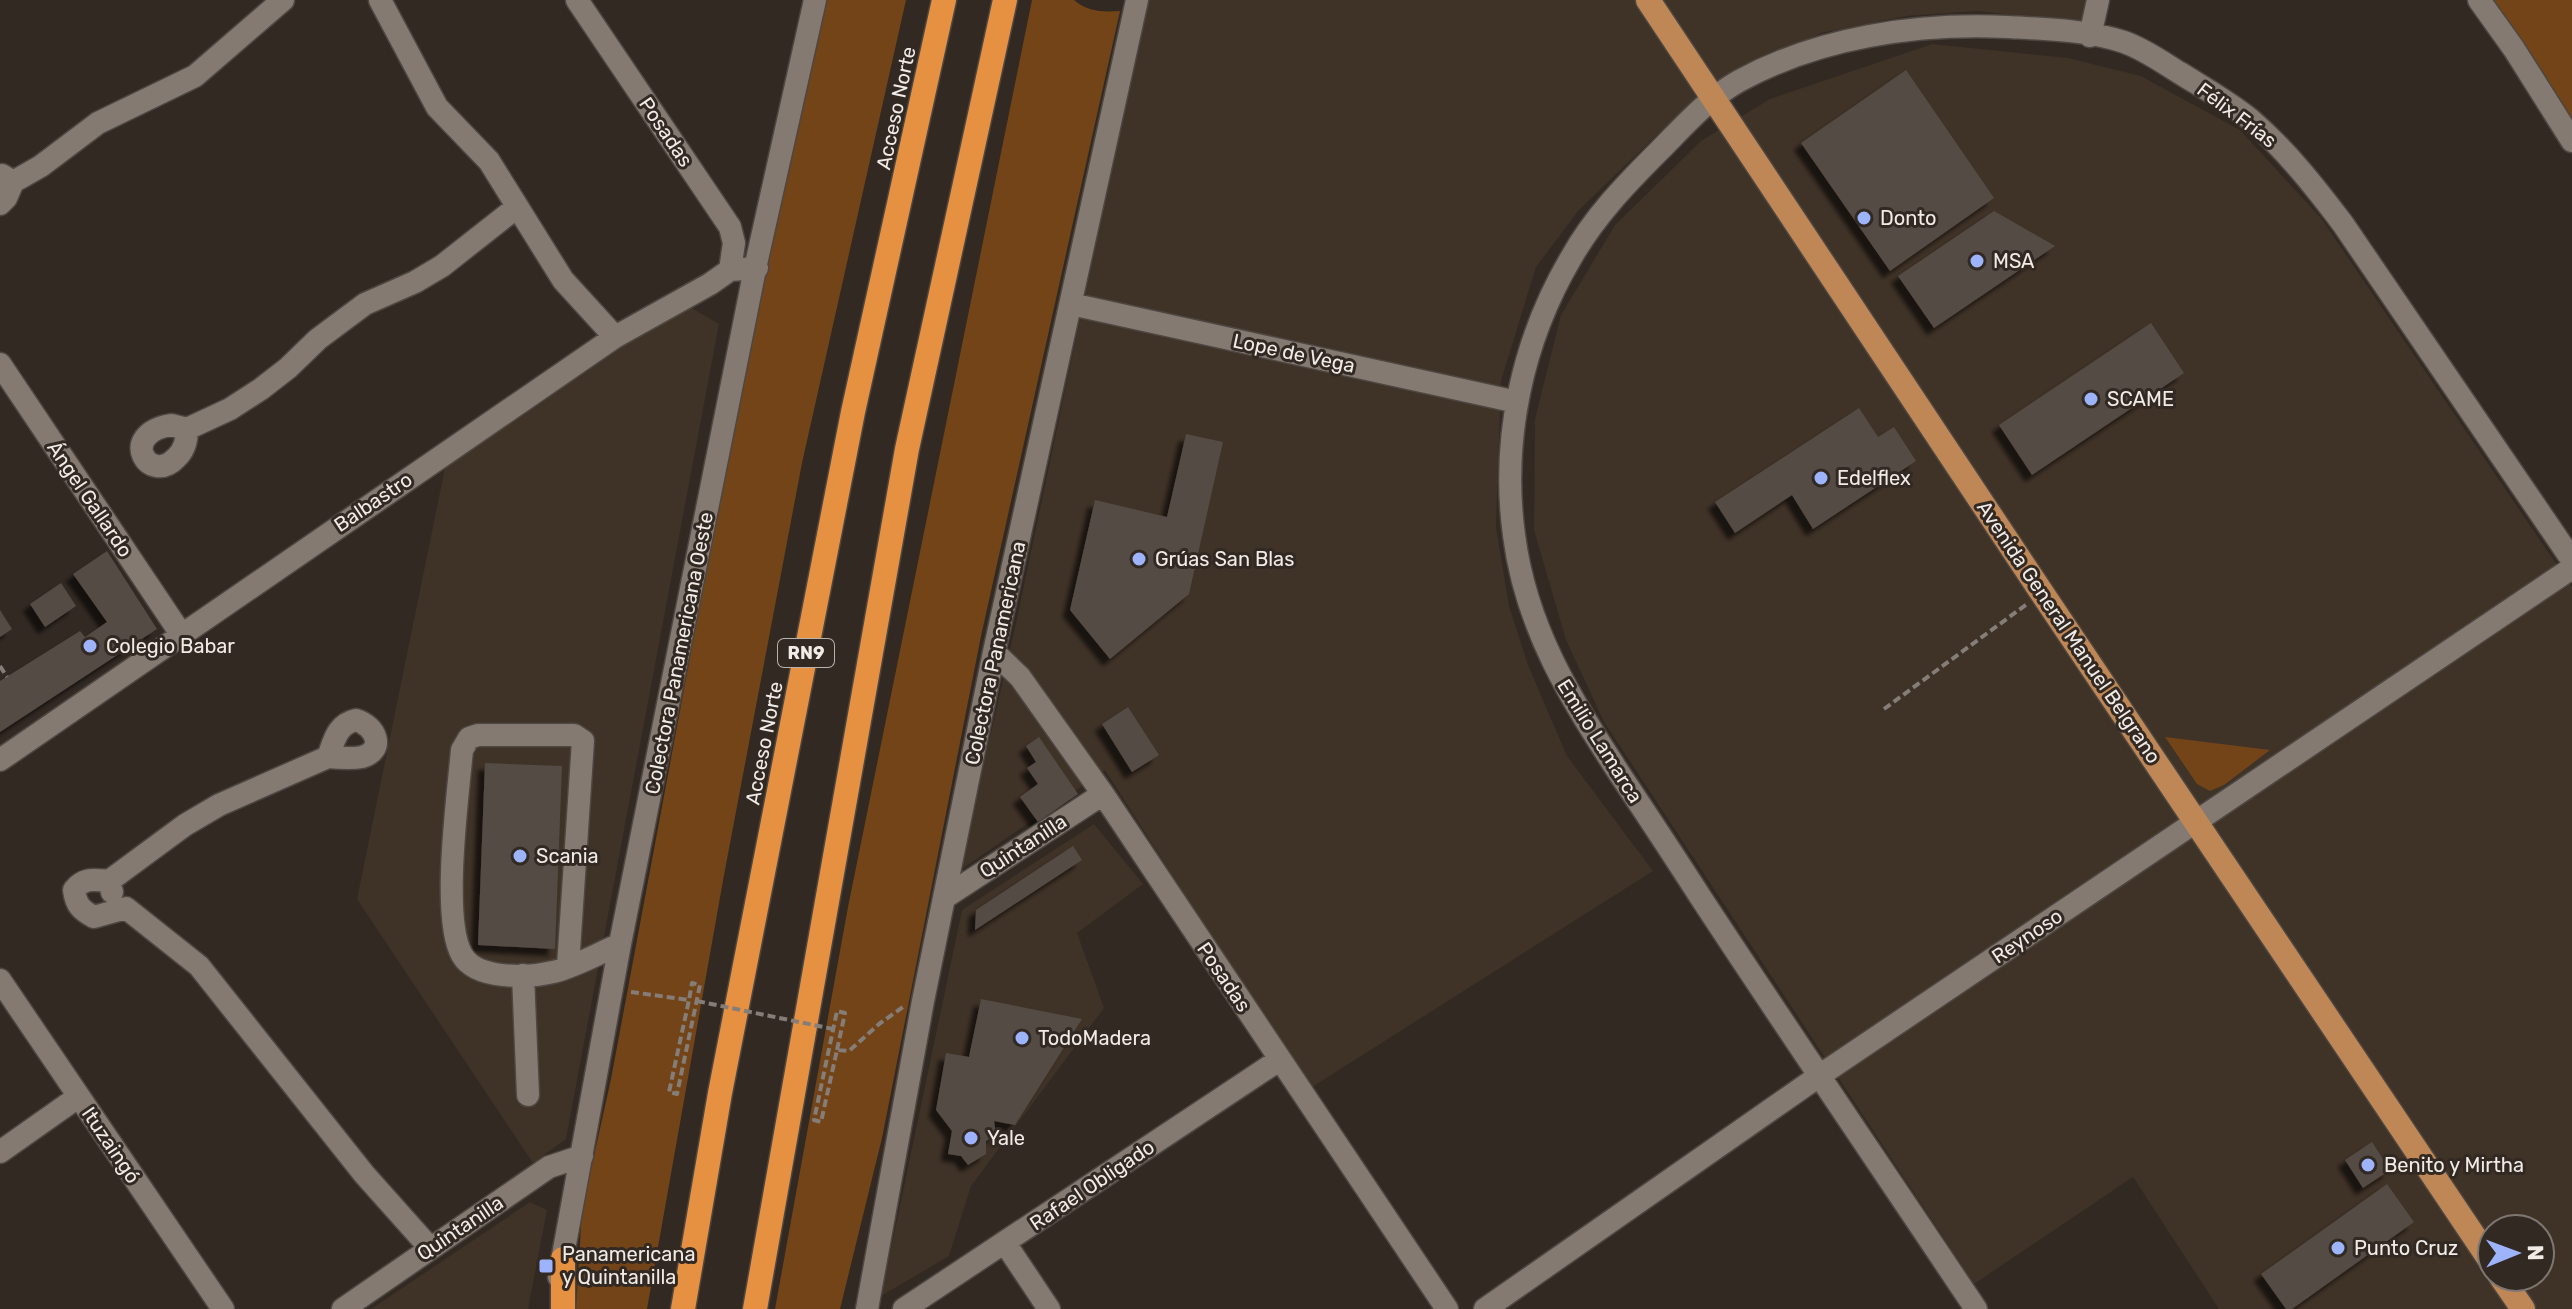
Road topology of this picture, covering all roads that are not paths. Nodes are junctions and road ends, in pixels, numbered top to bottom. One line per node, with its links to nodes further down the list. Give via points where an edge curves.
1 (283, 0): 14 (street, via 195,76 98,123 41,166)
2 (380, 0): 16 (street, via 437,107 489,161)
3 (577, 0): 18 (street, Posadas, via 730,227)
4 (815, 0): 17 (street, Colectora Panamericana Oeste)
5 (944, 0): 53 (highway, Acceso Norte / RN9, via 853,412)
6 (1005, 0): 54 (highway, via 907,449)
7 (1137, 0): 19 (street, Colectora Panamericana)
8 (1648, 0): 12 (main road, Avenida General Manuel Belgrano)
9 (2098, 0): 11 (street)
10 (2479, 0): 13 (street)
11 (2090, 36): 12 (street, Félix Frías, via 1976,26 1879,33 1758,71); 24 (street, Félix Frías, via 2143,51 2226,102 2281,149 2343,224)
12 (1713, 97): 22 (street, Emilio Lamarca, via 1609,203 1570,259 1525,364); 31 (main road, Avenida General Manuel Belgrano)
13 (2572, 141)
14 (6, 178): 15 (street, via 6,198)
15 (0, 204)
16 (517, 207): 20 (street, via 563,280); 23 (street, via 442,266 365,304 261,389)
17 (757, 268): 18 (street, Balbastro); 35 (street, Colectora Panamericana Oeste)
18 (730, 270): 20 (street, Balbastro)
19 (1071, 304): 22 (street, Lope de Vega); 27 (street, Colectora Panamericana)
20 (615, 337): 26 (street, Balbastro)
21 (2, 371): 26 (street, Ángel Gallardo)
22 (1517, 402): 40 (street, Emilio Lamarca, via 1509,496 1514,540 1526,592 1554,667)
23 (187, 429)
24 (2572, 560)
25 (2572, 568): 31 (street, Reynoso)
26 (181, 634): 29 (street, Balbastro)
27 (994, 652): 30 (street, Posadas, via 1020,677); 33 (street, Colectora Panamericana)
28 (328, 757): 32 (street, via 219,805)
29 (0, 760)
30 (1103, 794): 33 (street, Quintanilla); 39 (street, Posadas)
31 (2196, 823): 40 (street, Reynoso); 45 (main road, Avenida General Manuel Belgrano)
32 (109, 881): 34 (street, via 115,899); 34 (street, via 80,882 75,901 94,917)
33 (944, 898): 55 (street, Colectora Panamericana)
34 (126, 908): 47 (street, via 199,966 364,1174)
35 (620, 944): 36 (street); 44 (street, Colectora Panamericana Oeste)
36 (568, 966): 37 (street); 37 (street, via 583,741 574,735 478,735 462,750 451,897 454,934 461,955 483,973)
37 (523, 975): 41 (street)
38 (0, 980): 42 (street, Ituzaingó)
39 (1279, 1060): 46 (street, Rafael Obligado); 58 (street, Posadas)
40 (1819, 1076): 59 (street, Reynoso); 60 (street, Emilio Lamarca)
41 (528, 1095)
42 (78, 1097): 43 (street); 49 (street, Ituzaingó)
43 (0, 1152)
44 (582, 1156): 47 (street, Quintanilla, via 549,1167); 48 (street, Colectora Panamericana Oeste)
45 (2476, 1239)
46 (1005, 1243): 56 (street, Rafael Obligado); 57 (street)
47 (430, 1248): 50 (street, Quintanilla)
48 (563, 1259): 51 (street, Colectora Panamericana Oeste); 52 (highway)
49 (223, 1309)
50 (343, 1309)
51 (553, 1309)
52 (563, 1309)
53 (683, 1309)
54 (755, 1309)
55 (867, 1309)
56 (904, 1309)
57 (1049, 1309)
58 (1447, 1309)
59 (1485, 1309)
60 (1976, 1309)

